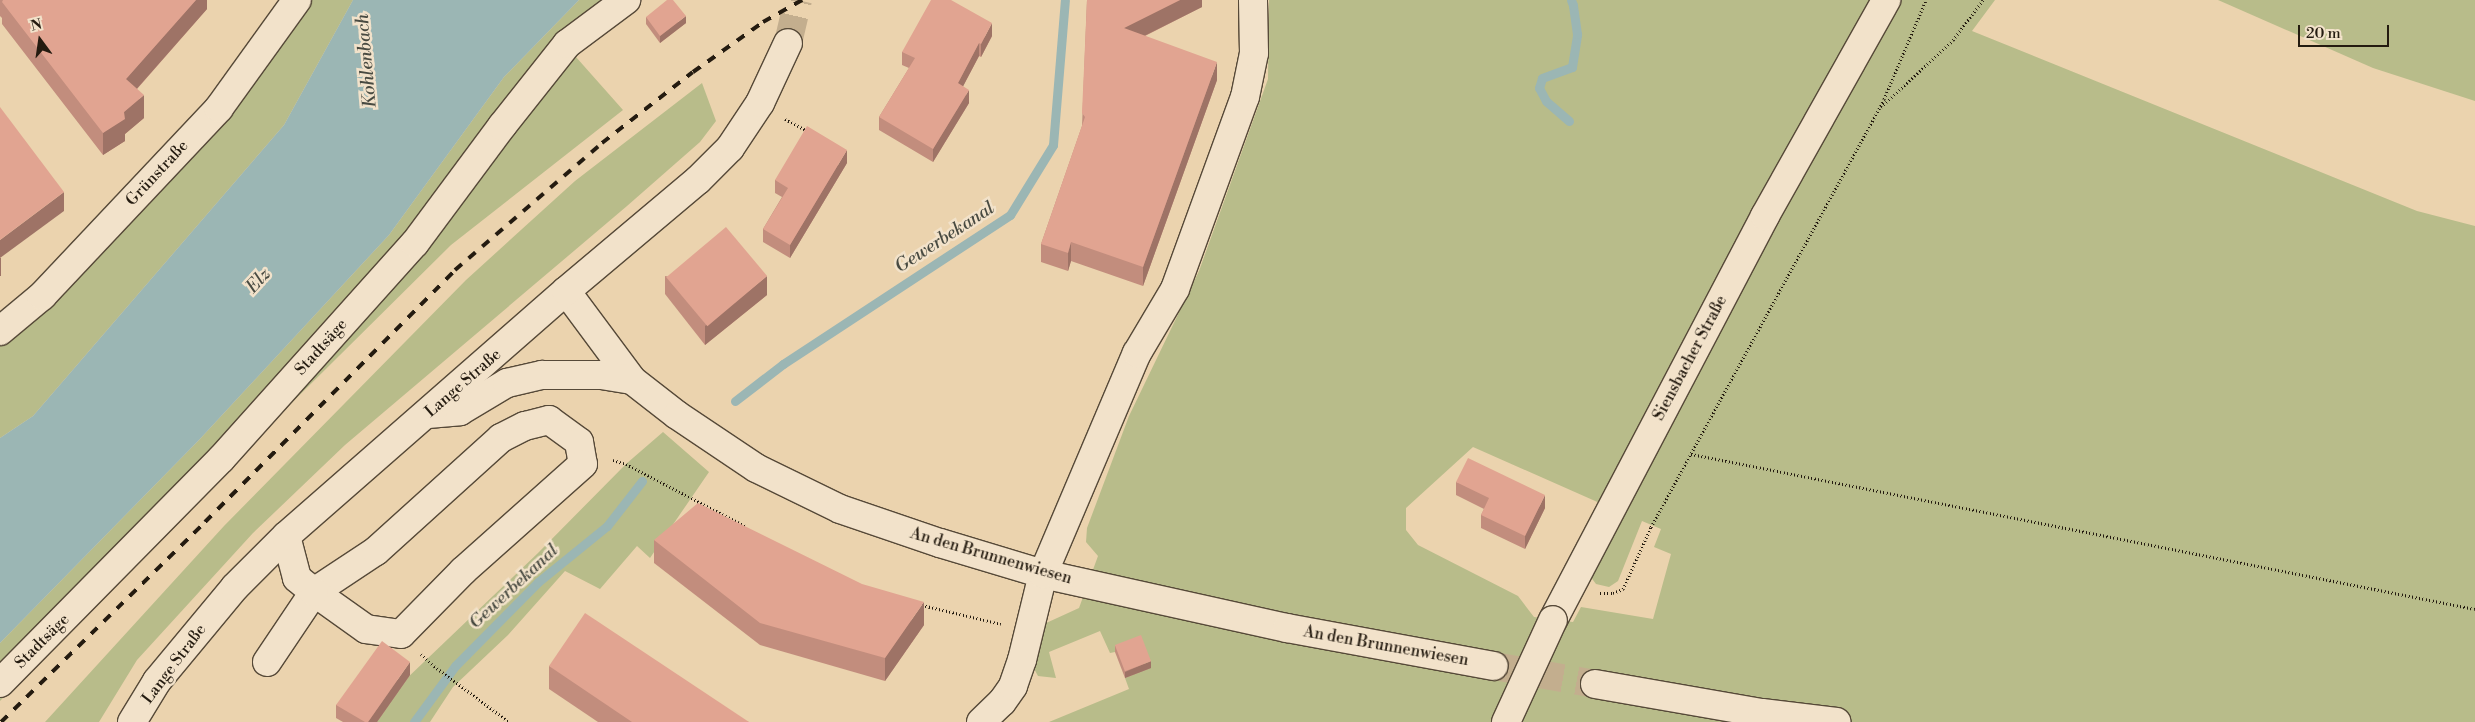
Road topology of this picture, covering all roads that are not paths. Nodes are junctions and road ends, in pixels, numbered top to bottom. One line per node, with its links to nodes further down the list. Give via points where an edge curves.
1 (297, 0): 7 (street, Grünstraße, via 219,108 42,296)
2 (626, 0): 15 (street, Stadtsäge, via 567,44 414,243 221,459)
3 (1254, 0): 11 (street, via 1254,53 1244,97 1179,280 1137,353)
4 (1886, 0): 19 (street, Siensbacher Straße, bridge, via 1765,216 1571,584)
5 (788, 43): 6 (street, Lange Straße, via 760,103 730,148 698,180)
6 (566, 292): 8 (street, An den Brunnenwiesen); 9 (street, Lange Straße)
7 (0, 331)
8 (632, 380): 9 (street, via 601,375 542,375 507,383 460,411); 11 (street, An den Brunnenwiesen, via 756,468 840,509)
9 (428, 414): 10 (street, Lange Straße)
10 (286, 536): 12 (street, via 296,578); 17 (street, Lange Straße, via 235,587 157,681)
11 (1043, 574): 14 (street, An den Brunnenwiesen, via 1286,628); 18 (street, via 1013,686)
12 (314, 592): 12 (street, via 376,552 501,438 549,420 578,442 583,464 463,571 401,634 366,629); 13 (street)
13 (267, 662)
14 (1494, 666)
15 (0, 683)
16 (1595, 684): 20 (street, via 1762,713)
17 (132, 722)
18 (981, 722)
19 (1506, 722)
20 (1836, 722)

